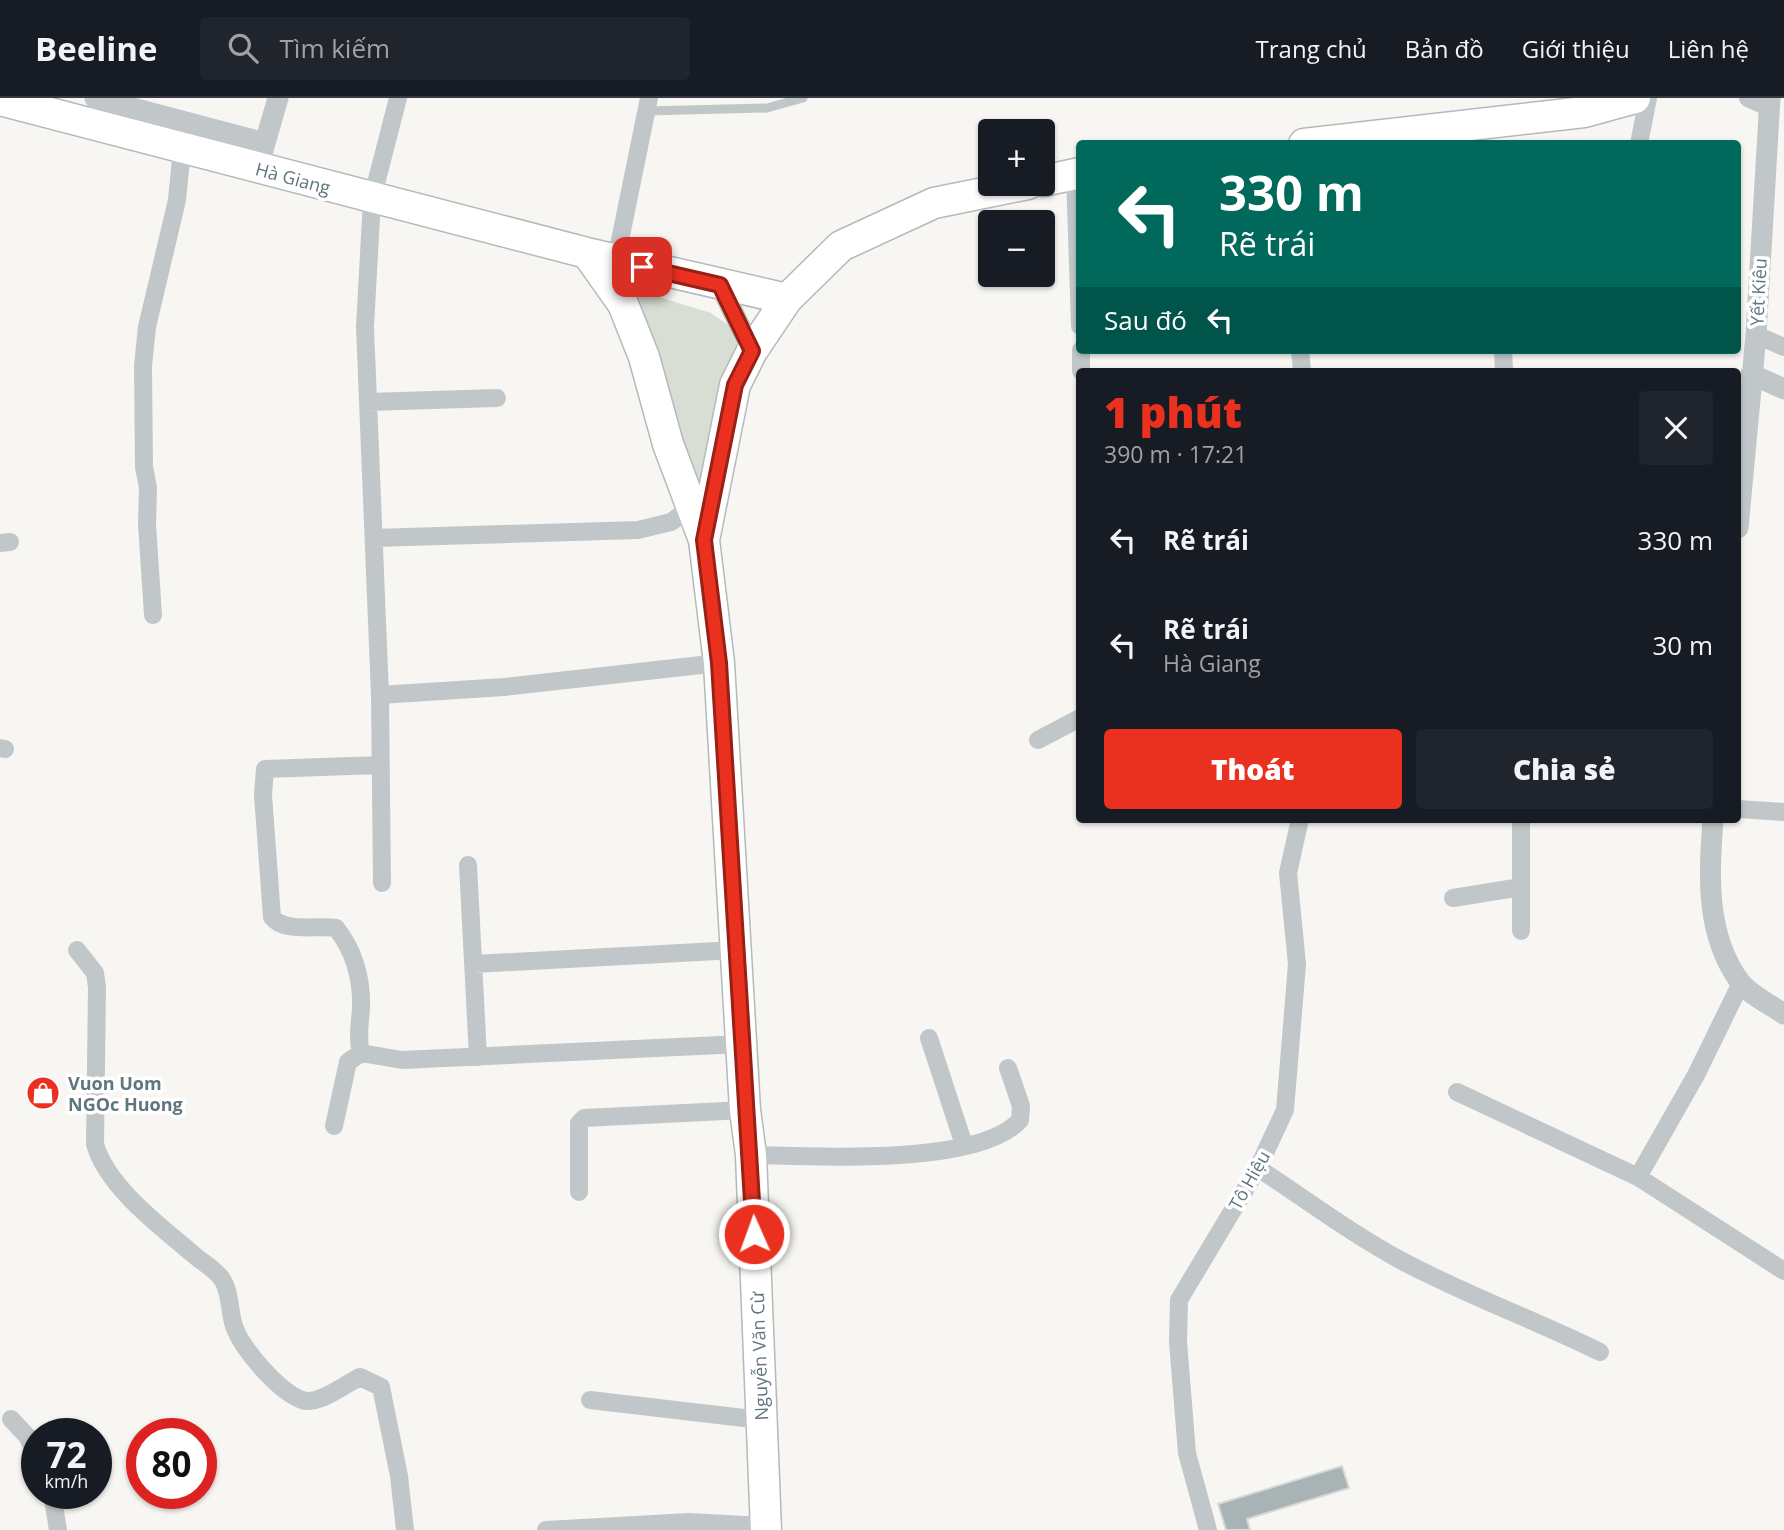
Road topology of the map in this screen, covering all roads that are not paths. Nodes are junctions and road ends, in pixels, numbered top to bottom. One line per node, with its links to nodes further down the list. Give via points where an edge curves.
1 (95, 98): 15 (street, Hà Giang)
2 (278, 98): 15 (street)
3 (398, 98): 19 (street)
4 (803, 98): 10 (lane, via 766,108)
5 (1635, 98): 11 (highway, via 1584,112)
6 (1648, 98): 12 (street)
7 (1748, 98): 9 (street)
8 (0, 100): 13 (highway, Hà Giang)
9 (1770, 103): 14 (street, Yết Kiêu)
10 (646, 104): 21 (street)
11 (1339, 140)
12 (1640, 140)
13 (182, 149): 15 (highway, Hà Giang); 35 (street, via 177,200 147,327 143,366)
14 (1775, 150): 24 (street, Yết Kiêu)
15 (262, 156): 19 (highway, Hà Giang)
16 (1076, 174): 17 (highway)
17 (1055, 179)
18 (978, 194): 23 (highway, Nguyễn Văn Cừ, via 934,203 841,246)
19 (372, 199): 20 (highway, Hà Giang); 30 (street, via 365,327)
20 (587, 253): 21 (highway, Hà Giang); 32 (highway, via 623,304 636,335)
21 (616, 260): 22 (highway, Hà Giang)
22 (720, 285): 23 (highway, Hà Giang); 26 (street)
23 (787, 299): 26 (highway, Nguyễn Văn Cừ)
24 (1756, 335): 25 (street); 27 (street, Yết Kiêu)
25 (1784, 347)
26 (752, 351): 34 (highway, Nguyễn Văn Cừ, via 735,385)
27 (1751, 374): 28 (street); 31 (street, Yết Kiêu)
28 (1784, 389)
29 (497, 398): 30 (street)
30 (368, 402): 33 (street)
31 (1741, 492)
32 (690, 508): 33 (street, via 671,522 626,531); 34 (highway)
33 (374, 538): 37 (street)
34 (704, 540): 36 (highway, Nguyễn Văn Cừ)
35 (153, 615)
36 (719, 663): 37 (street, via 516,686); 52 (highway, Nguyễn Văn Cừ)
37 (380, 695): 40 (street)
38 (1076, 720): 39 (street)
39 (1038, 740)
40 (380, 765): 47 (street); 58 (street, via 265,769 263,795 272,917 277,923 297,927 336,929 349,945 361,1004)
41 (1741, 808): 42 (street)
42 (1784, 812)
43 (1299, 823): 66 (street, Tô Hiệu, via 1288,873 1297,964 1285,1110)
44 (1521, 823): 48 (street)
45 (1713, 823): 54 (street, via 1708,879 1717,939)
46 (468, 865): 53 (street)
47 (382, 883)
48 (1521, 887): 49 (street); 50 (street)
49 (1453, 898)
50 (1521, 931)
51 (77, 950): 78 (street, via 96,973 95,1144 99,1159 158,1225 221,1279 243,1345 283,1389 314,1401 360,1377 381,1387)
52 (736, 950): 53 (street); 57 (highway, Nguyễn Văn Cừ)
53 (474, 964): 59 (street)
54 (1741, 983): 55 (street); 67 (street, via 1696,1075)
55 (1784, 1014)
56 (929, 1038): 64 (street)
57 (741, 1044): 59 (street); 62 (highway, Nguyễn Văn Cừ)
58 (361, 1053): 59 (street, via 402,1060); 63 (street, via 348,1062)
59 (478, 1056)
60 (1008, 1068): 64 (street, via 1021,1106 1020,1120 1004,1132)
61 (1457, 1092): 67 (street)
62 (745, 1110): 65 (highway, Nguyễn Văn Cừ); 68 (street, via 584,1118 579,1123)
63 (334, 1126)
64 (964, 1146): 65 (street, via 871,1158)
65 (751, 1155): 73 (highway, Nguyễn Văn Cừ)
66 (1258, 1168): 70 (street, via 1398,1259); 80 (street, Tô Hiệu, via 1179,1300 1187,1453)
67 (1637, 1177): 69 (street)
68 (579, 1192)
69 (1784, 1271)
70 (1601, 1352)
71 (590, 1400): 73 (street)
72 (11, 1419): 74 (street)
73 (761, 1420): 76 (highway, Nguyễn Văn Cừ)
74 (21, 1430)
75 (55, 1509): 77 (street)
76 (766, 1528): 79 (street, via 689,1522)
77 (58, 1530)
78 (405, 1530)
79 (546, 1530)
80 (1208, 1530)

